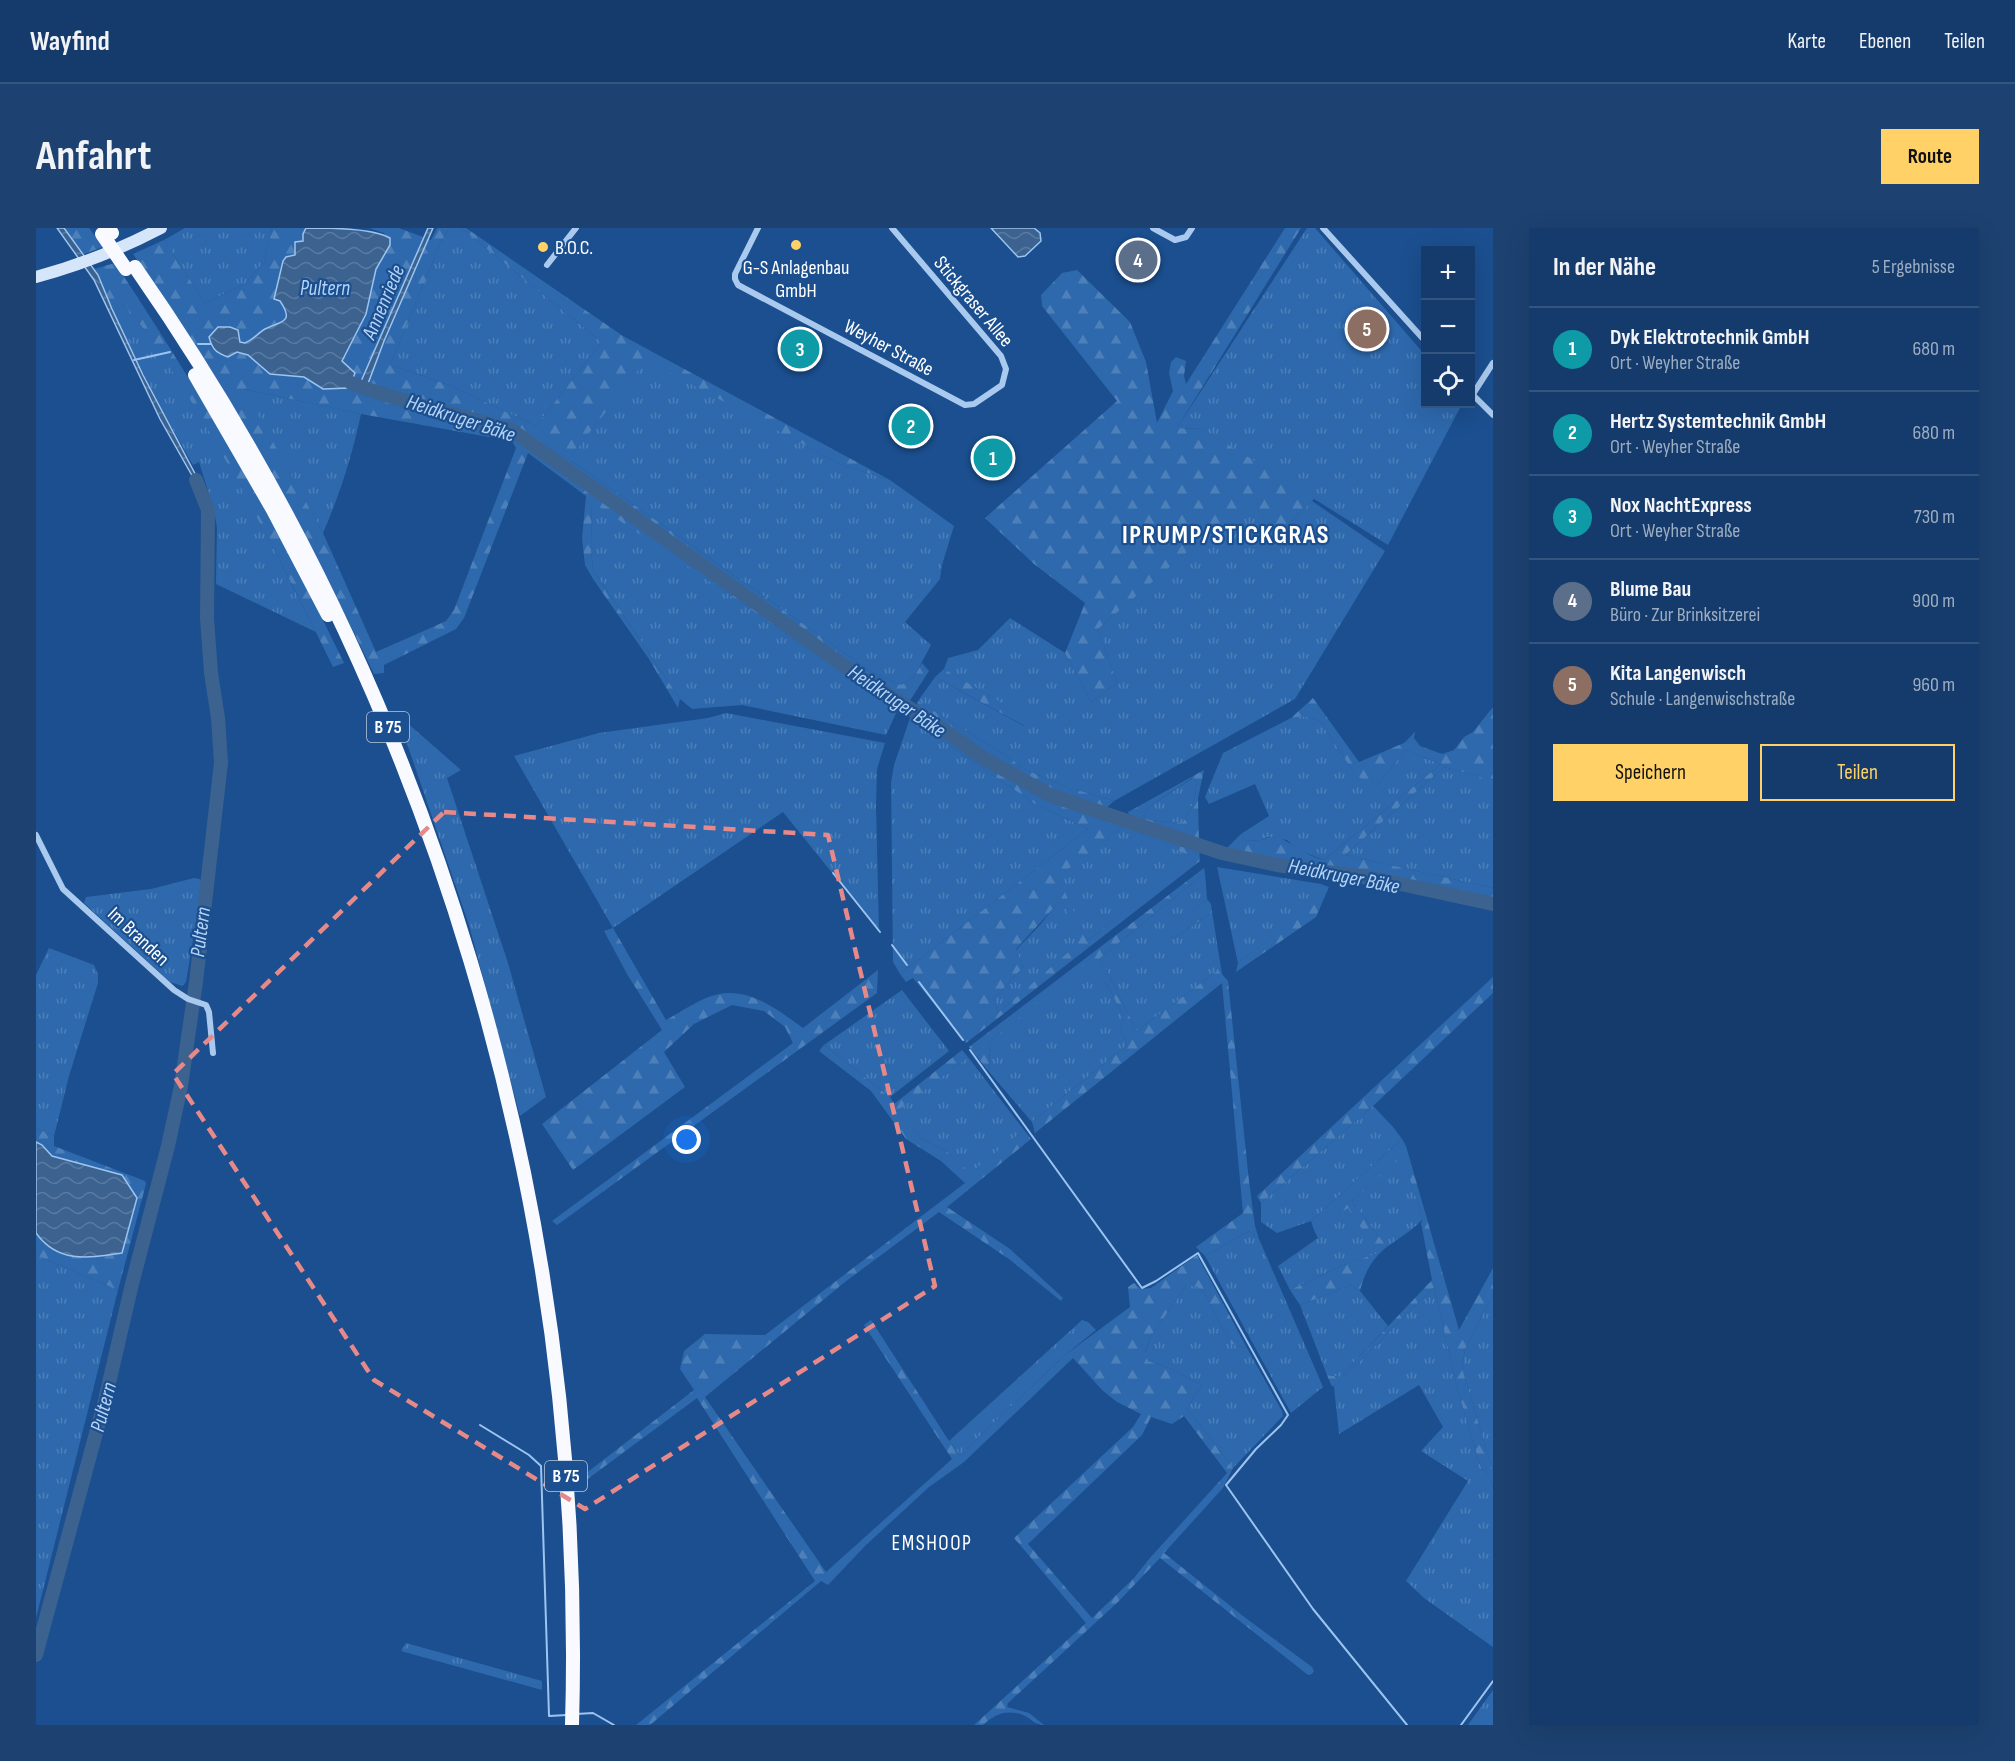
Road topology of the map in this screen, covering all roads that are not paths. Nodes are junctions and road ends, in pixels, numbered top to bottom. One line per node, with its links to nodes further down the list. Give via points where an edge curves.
1 (160, 228): 10 (main road, via 100,256)
2 (576, 228): 9 (street)
3 (758, 228): 13 (street, Weyher Straße, via 735,274 738,285 748,291 965,405 974,404 1002,385)
4 (892, 228): 13 (street, Stickgraser Allee, via 1001,356)
5 (1153, 228): 6 (street, via 1175,240 1185,237)
6 (1192, 228)
7 (1323, 228): 11 (street)
8 (105, 231): 19 (highway, B 75, bridge, via 192,369 332,623 397,774 457,947 512,1155 531,1252 553,1419)
9 (548, 265)
10 (36, 277)
11 (1421, 338)
12 (1493, 363): 14 (street)
13 (1006, 369)
14 (1475, 389)
15 (1475, 396): 16 (street)
16 (1493, 415)
17 (36, 835): 18 (street, Im Branden, via 63,889 174,990 208,1008)
18 (213, 1053)
19 (569, 1704): 20 (highway, B 75); 21 (highway, B 75)
20 (564, 1725)
21 (572, 1725)

